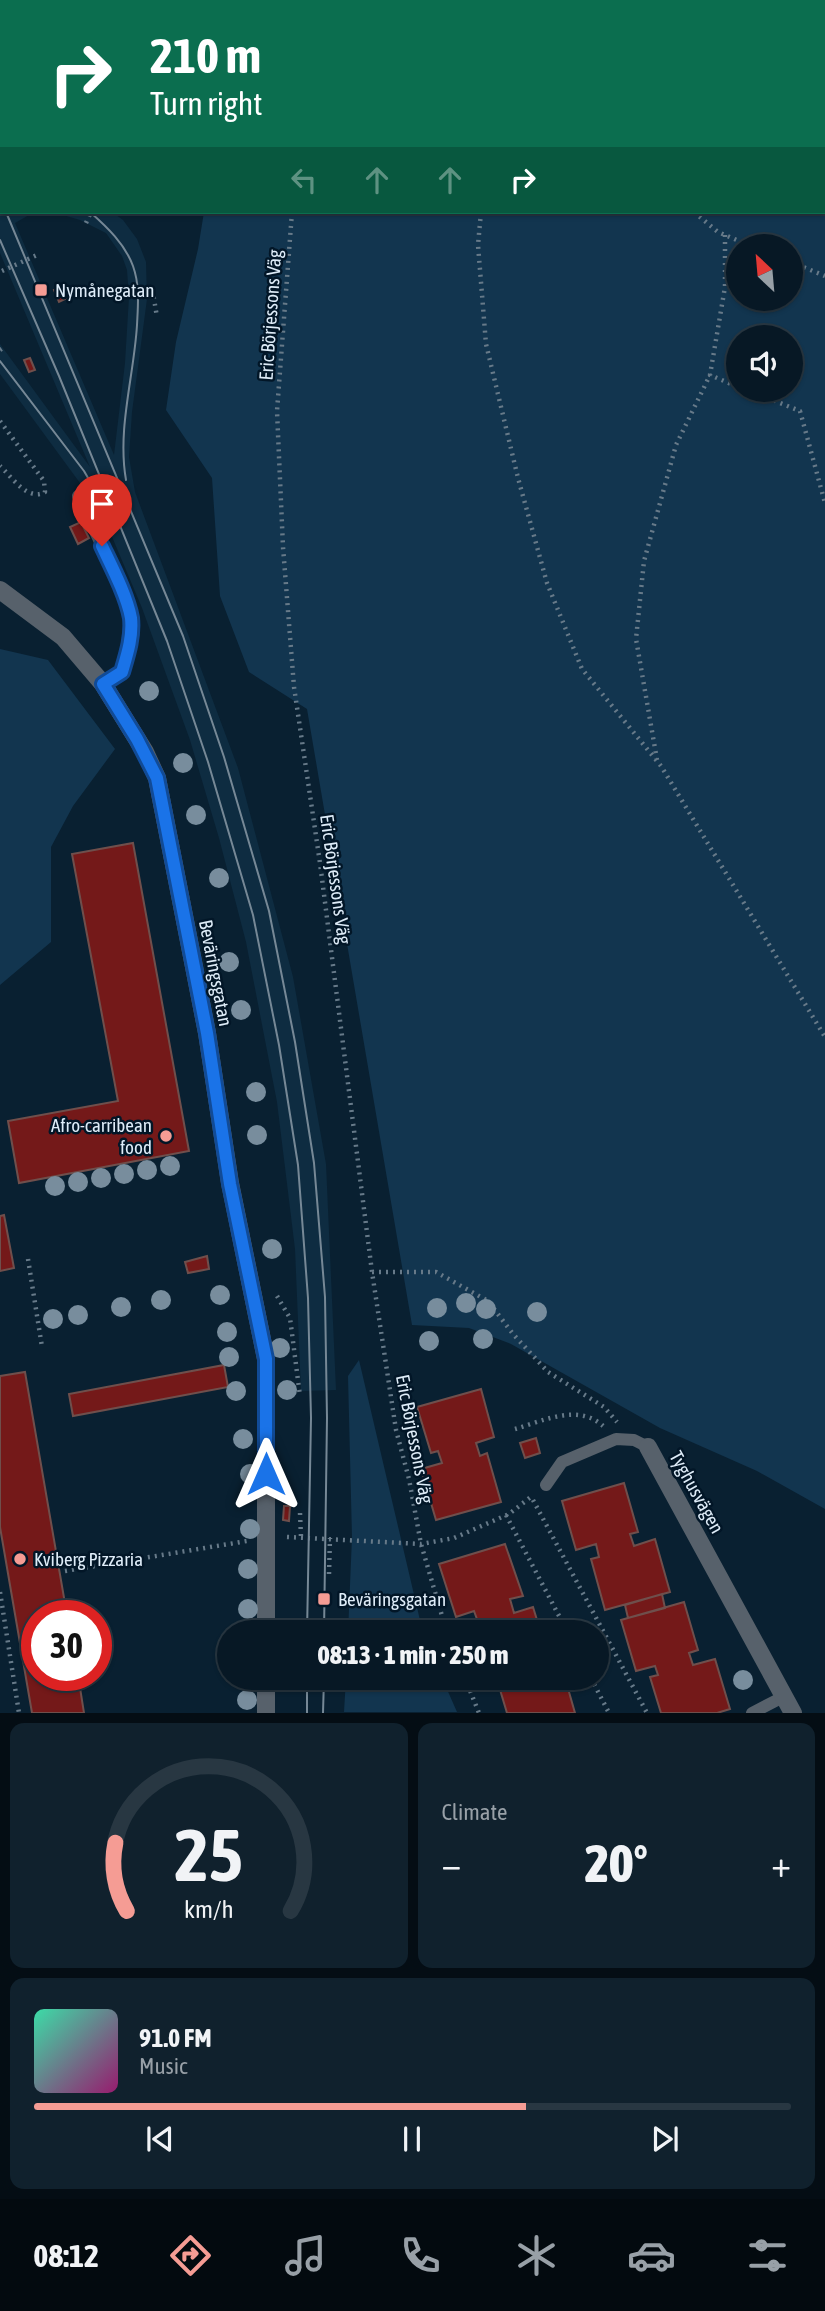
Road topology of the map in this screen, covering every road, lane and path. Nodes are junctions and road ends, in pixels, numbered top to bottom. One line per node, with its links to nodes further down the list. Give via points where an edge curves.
1 (90, 214): 5 (path)
2 (292, 214): 25 (path, Eric Börjessons Väg, via 277,411 283,547 295,687)
3 (481, 214): 22 (path, via 478,245 486,344 547,583 582,669)
4 (696, 214): 6 (path)
5 (86, 223)
6 (725, 235): 13 (path, via 725,286)
7 (37, 256): 9 (path)
8 (803, 267): 10 (path)
9 (2, 271)
10 (825, 276)
11 (129, 290): 12 (path, via 153,293)
12 (157, 317)
13 (710, 375): 14 (path); 22 (path, via 676,445 643,561 636,639)
14 (726, 382)
15 (778, 402): 19 (path, via 800,411)
16 (0, 421): 17 (path, via 44,481 45,492 29,494)
17 (0, 466)
18 (78, 496): 21 (lane, via 131,618 130,648 122,672)
19 (825, 503)
20 (0, 590): 21 (street, Beväringsgatan, via 63,637)
21 (103, 684): 39 (street, Beväringsgatan, via 157,778 266,1359)
22 (657, 761): 23 (path)
23 (825, 1037)
24 (28, 1258): 26 (path)
25 (372, 1272): 29 (path, via 436,1272 488,1301 548,1372 604,1407); 36 (path, Eric Börjessons Väg, via 396,1430)
26 (42, 1347)
27 (515, 1429): 28 (path, via 573,1413 596,1419)
28 (616, 1439): 29 (lane); 30 (lane, via 562,1462)
29 (641, 1443): 45 (street, Tyghusvägen)
30 (546, 1485): 31 (path)
31 (531, 1497): 33 (path); 50 (path)
32 (300, 1513): 34 (path)
33 (506, 1515): 36 (path, via 454,1538); 41 (path)
34 (301, 1537)
35 (330, 1538): 37 (path)
36 (421, 1544): 40 (path, Eric Börjessons Väg)
37 (330, 1574)
38 (0, 1592): 46 (path)
39 (266, 1620)
40 (443, 1620)
41 (561, 1620)
42 (266, 1690): 47 (street)
43 (470, 1690): 48 (path)
44 (597, 1690): 49 (path)
45 (789, 1704): 51 (lane)
46 (19, 1713)
47 (266, 1713)
48 (479, 1713)
49 (609, 1713)
50 (647, 1713)
51 (752, 1713)

